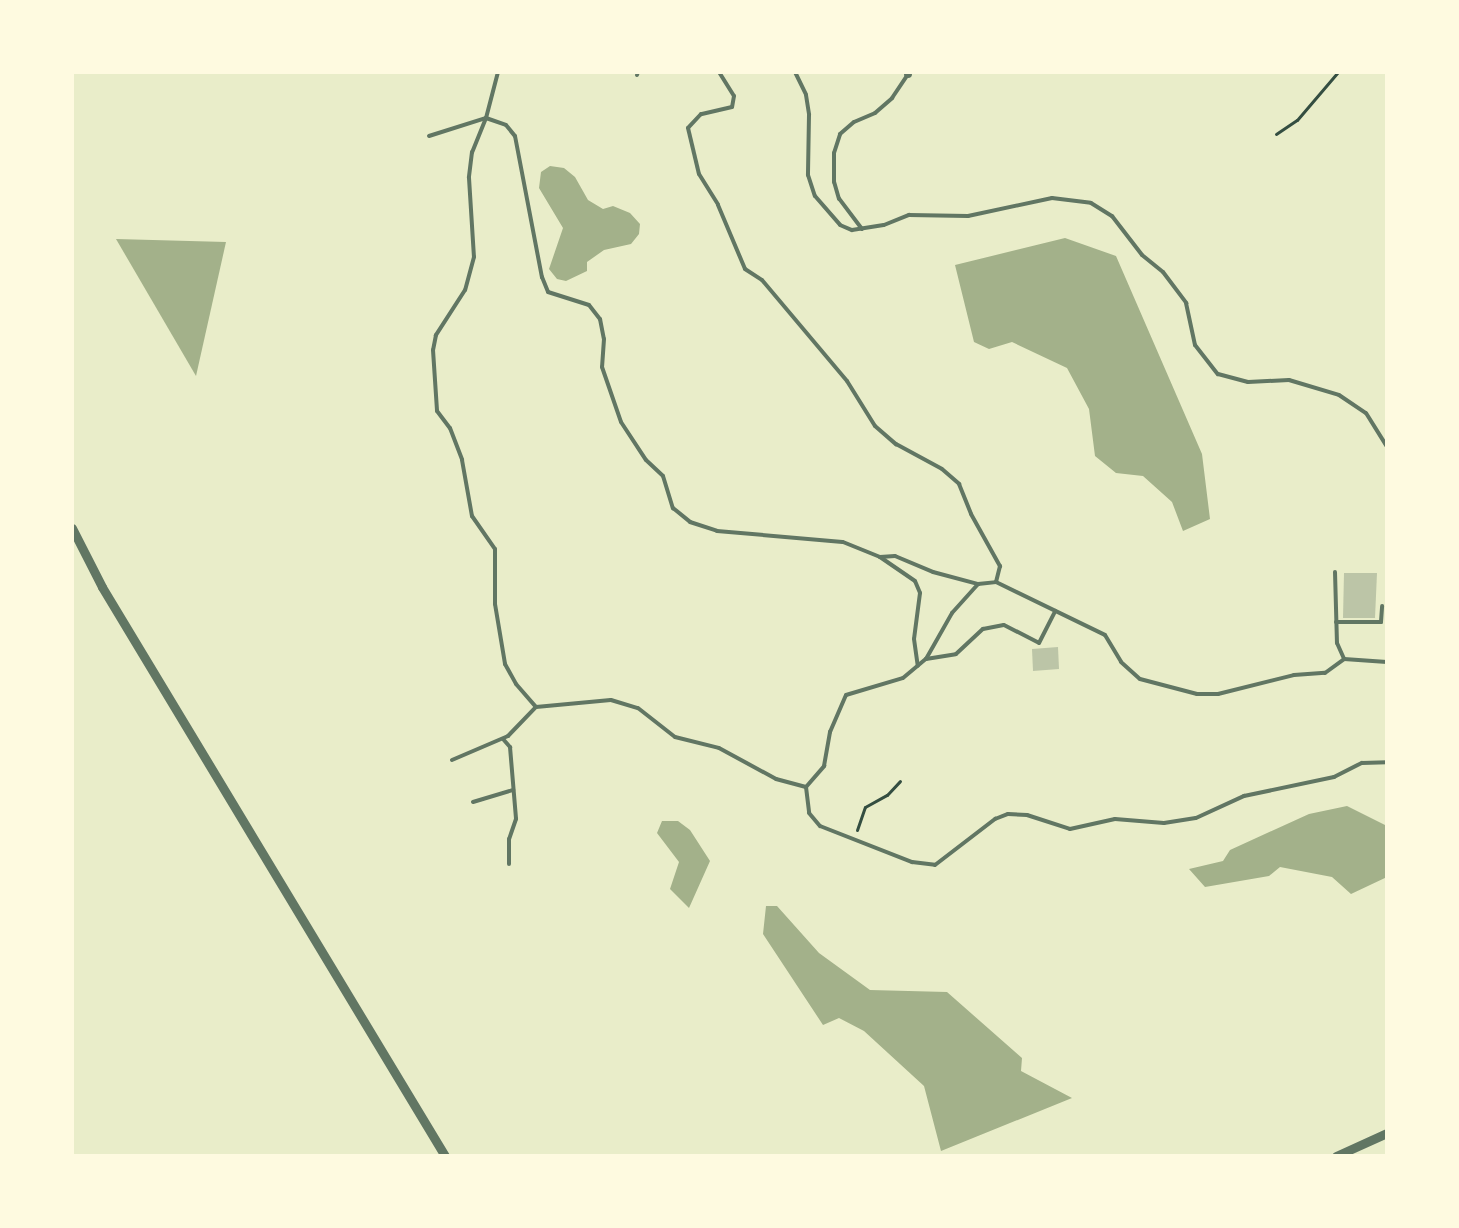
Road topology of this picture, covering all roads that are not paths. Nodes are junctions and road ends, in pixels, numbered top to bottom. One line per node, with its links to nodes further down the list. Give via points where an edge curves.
1 (498, 72): 5 (lane)
2 (719, 72): 12 (lane, via 734,96 732,107 701,114 688,128 699,174 745,269 762,280 847,381 875,426 959,484 1000,566)
3 (795, 72): 7 (lane, via 806,95 808,175 815,196 840,225)
4 (908, 73): 7 (lane, via 892,98 840,134 834,153 839,199)
5 (486, 118): 6 (lane); 10 (lane, via 506,125 515,136 548,292 589,305 600,319 602,367 621,422 663,476 673,508 690,522 717,531 843,542); 21 (lane, via 472,152 469,178 474,257 465,290 436,335 433,350 437,411 462,460 472,516 495,549 495,604 505,664)
6 (429, 136)
7 (862, 229): 8 (lane, via 909,215 968,216 1052,198 1091,203 1112,216 1171,282 1186,303 1195,345 1218,374 1248,382 1289,380 1339,395 1366,413)
8 (1387, 446)
9 (72, 528): 30 (street, via 102,587)
10 (880, 557): 13 (lane, via 895,556); 20 (lane, via 915,581 920,593 914,639)
11 (1335, 572): 16 (lane)
12 (996, 582): 13 (lane); 15 (lane)
13 (978, 584): 17 (lane, via 952,613)
14 (1382, 606): 16 (lane, via 1381,622)
15 (1055, 611): 17 (lane, via 1039,643 1004,625 983,629 956,654); 18 (lane, via 1105,635 1121,662 1140,679 1197,694 1325,673)
16 (1336, 622): 18 (lane)
17 (926, 659): 20 (lane)
18 (1344, 659): 19 (lane)
19 (1387, 662)
20 (918, 666): 25 (lane, via 903,678 846,695 830,732 824,766)
21 (536, 707): 22 (lane); 25 (lane, via 611,700 638,708 675,737 719,748 776,779)
22 (503, 738): 23 (lane); 26 (lane, via 510,747)
23 (452, 760)
24 (1387, 762): 25 (lane, via 1362,763 1334,777 1244,796 1196,818 1164,823 1115,819 1070,829 1008,814 935,865 912,862 820,826 809,813)
25 (806, 787)
26 (513, 790): 27 (lane); 28 (lane, via 516,819)
27 (473, 802)
28 (509, 864)
29 (1387, 1133): 31 (street)
30 (445, 1156)
31 (1336, 1156)

